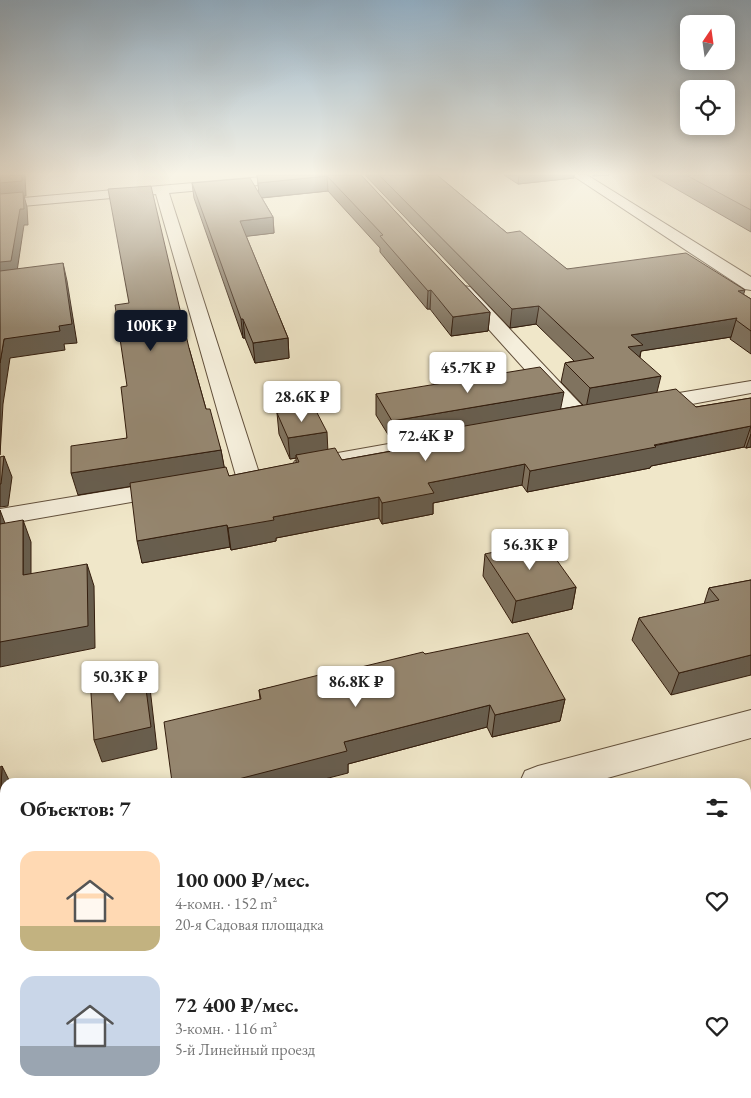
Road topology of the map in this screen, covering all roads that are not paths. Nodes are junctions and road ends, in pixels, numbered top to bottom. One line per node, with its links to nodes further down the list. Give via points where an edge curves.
1 (174, 226): 8 (street, via 258,475)
2 (659, 226): 4 (street)
3 (455, 282): 7 (street, via 590,416)
4 (751, 285)
5 (751, 387): 6 (street)
6 (628, 409)
7 (551, 422)
8 (463, 438)
9 (191, 486): 10 (street)
10 (0, 517)
11 (751, 724): 12 (street)
12 (553, 778)

